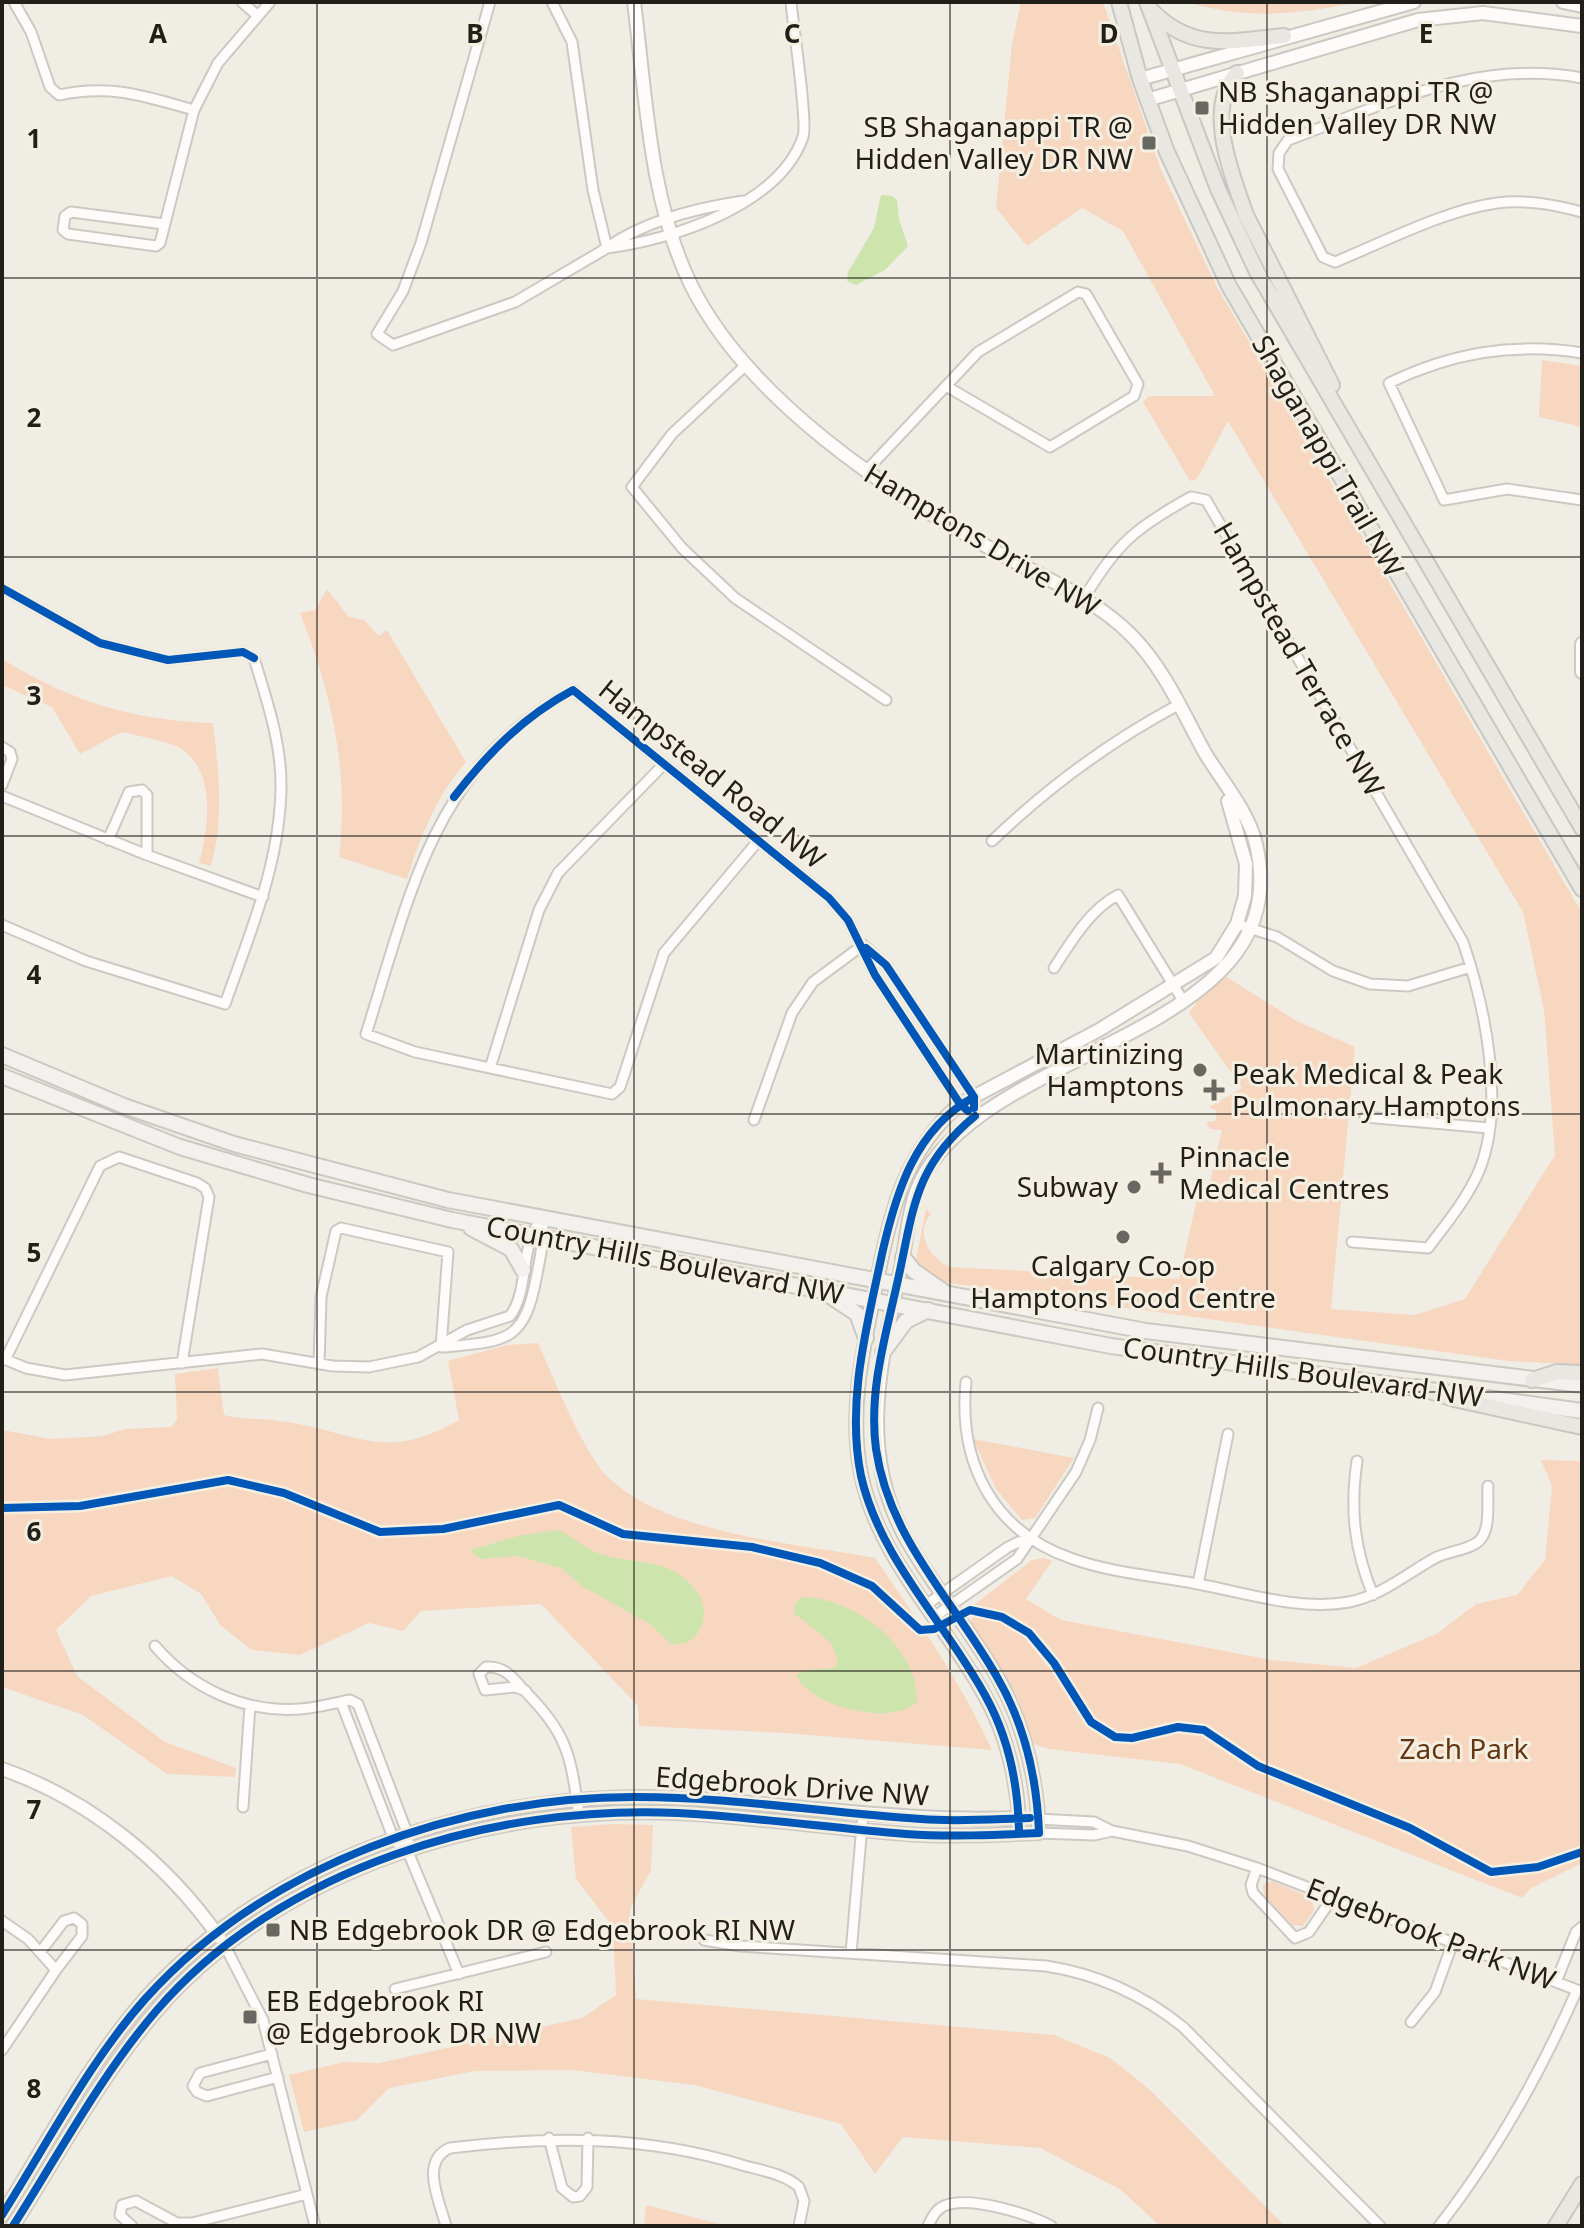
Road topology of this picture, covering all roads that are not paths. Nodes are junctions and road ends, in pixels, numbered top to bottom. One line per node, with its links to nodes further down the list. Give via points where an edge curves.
1 (14, 2): 22 (street, via 50,87 59,95 119,89)
2 (242, 2): 13 (street)
3 (270, 2): 13 (street)
4 (490, 2): 28 (street, via 421,243 403,291 377,334 393,345 515,302)
5 (552, 2): 28 (street, via 572,42 593,190)
6 (634, 2): 25 (street, Hamptons Drive NW)
7 (791, 2): 23 (street, via 803,136 781,170)
8 (1119, 2): 19 (main road, Shaganappi Trail NW)
9 (1414, 2): 15 (street)
10 (1563, 2): 12 (street)
11 (1148, 5): 15 (main road, via 1177,33 1202,40); 16 (main road, Shaganappi Trail NW)
12 (1582, 6)
13 (258, 16): 22 (street, via 218,63)
14 (1582, 26): 17 (street, via 1517,15 1418,20)
15 (1284, 36): 16 (street)
16 (1173, 69): 19 (street); 20 (main road, Shaganappi Trail NW)
17 (1237, 73): 20 (street); 32 (main road, via 1227,84 1223,110 1236,186 1336,394)
18 (1582, 78): 24 (street, via 1502,73 1433,86 1288,140 1279,153 1278,169 1328,261 1335,262 1498,202 1549,203)
19 (1140, 79): 21 (main road, Shaganappi Trail NW)
20 (1181, 90): 21 (street); 32 (main road, Shaganappi Trail NW, via 1235,227)
21 (1147, 100): 51 (main road, Shaganappi Trail NW, via 1187,201 1229,286)
22 (194, 110): 26 (street)
23 (751, 200): 25 (street); 27 (street)
24 (1582, 212)
25 (666, 219): 27 (street, Hamptons Drive NW); 28 (street, via 631,230)
26 (164, 224): 26 (street, via 71,212 63,230 156,246)
27 (671, 233): 28 (street); 30 (street, Hamptons Drive NW, via 692,287)
28 (607, 248)
29 (1582, 353): 34 (street, via 1483,351 1450,358 1389,383 1444,500 1507,489)
30 (747, 364): 33 (street, Hamptons Drive NW); 39 (street, via 672,434 632,487 682,548 735,598)
31 (946, 386): 31 (street, via 978,352 1078,292 1086,294 1138,384 1134,396 1050,447); 33 (street)
32 (1338, 413): 46 (main road, Shaganappi Trail NW)
33 (866, 471): 36 (street, Hamptons Drive NW, via 925,512)
34 (1582, 500)
35 (2, 588): 52 (street, via 100,643 168,660 243,652 254,658 273,723 281,782 276,842)
36 (1083, 600): 40 (street, Hamptons Drive NW, via 1129,632 1157,666); 57 (street, Hampstead Terrace NW, via 1130,535 1191,497 1206,500 1463,942)
37 (1581, 650): 38 (street)
38 (1582, 672)
39 (886, 700)
40 (1178, 705): 43 (street, Hamptons Drive NW); 49 (street, via 1130,731)
41 (2, 747): 44 (street, via 12,759)
42 (663, 765): 48 (street, Hampstead Road NW); 62 (street, via 558,873 539,910); 62 (street, Hampstead Road NW, via 573,690 537,710 501,742 441,820 414,882 366,1034 415,1052)
43 (1220, 779): 53 (street, Hamptons Drive NW, via 1246,864); 55 (street, Hamptons Drive NW, via 1256,841 1260,887)
44 (2, 785)
45 (2, 796): 47 (street)
46 (1582, 828)
47 (108, 840): 50 (street); 50 (street, via 129,792 142,790 147,795)
48 (758, 841): 56 (street, Hampstead Road NW, via 829,898); 62 (street, Hampstead Road NW, via 664,953 620,1087 612,1094)
49 (992, 841)
50 (147, 855): 52 (street)
51 (1582, 889)
52 (263, 897): 54 (street, via 225,1004 86,961)
53 (1237, 924): 55 (street); 59 (street, Hamptons Drive NW, via 1216,958)
54 (2, 925)
55 (1251, 929): 57 (street, via 1370,984 1408,986); 60 (street, Hamptons Drive NW, via 1229,965)
56 (863, 945): 64 (street, Hampstead Road NW, via 886,965); 65 (street, Hampstead Road NW, via 875,975); 68 (street, via 813,982 792,1013)
57 (1471, 967): 69 (street, Hampstead Terrace NW, via 1484,1011)
58 (1054, 968): 59 (street, via 1106,901 1118,895)
59 (1174, 985): 60 (street); 64 (street, Hamptons Drive NW)
60 (1182, 999): 66 (street, Hamptons Drive NW)
61 (2, 1055): 70 (main road, Country Hills Boulevard NW, via 124,1106 246,1148 389,1186)
62 (490, 1068)
63 (2, 1076): 71 (main road, Country Hills Boulevard NW, via 180,1147)
64 (974, 1097): 65 (street, Hamptons Drive NW); 66 (street)
65 (960, 1104): 66 (street, Hampstead Road NW); 76 (street, Hamptons Drive NW, via 929,1134 900,1185)
66 (975, 1116): 74 (street, Hamptons Drive NW, via 929,1165 916,1193)
67 (1365, 1117): 69 (street)
68 (754, 1120)
69 (1489, 1128): 73 (street, Hampstead Terrace NW, via 1478,1172 1428,1248)
70 (542, 1218): 72 (street); 76 (main road, Country Hills Boulevard NW)
71 (452, 1220): 72 (main road, Country Hills Boulevard NW); 75 (main road, via 511,1249)
72 (537, 1235): 75 (street); 78 (main road, Country Hills Boulevard NW); 84 (street, via 530,1311 522,1325 510,1334)
73 (1352, 1242)
74 (903, 1257): 77 (street, Hamptons Drive NW); 79 (main road, via 923,1279)
75 (523, 1270): 84 (street, via 510,1316 467,1330)
76 (877, 1281): 77 (main road, Country Hills Boulevard NW); 80 (street, Hamptons Drive NW)
77 (897, 1285): 79 (main road, Country Hills Boulevard NW); 81 (street, Hamptons Drive NW)
78 (816, 1288): 80 (main road, Country Hills Boulevard NW); 83 (main road, via 857,1314)
79 (950, 1295): 90 (main road, Country Hills Boulevard NW, via 1173,1335)
80 (873, 1299): 81 (main road, Country Hills Boulevard NW); 83 (street, Hamptons Drive NW)
81 (892, 1303): 82 (main road, Country Hills Boulevard NW); 85 (street, Hamptons Drive NW)
82 (929, 1310): 85 (main road, via 906,1321); 93 (main road, Country Hills Boulevard NW, via 1111,1346)
83 (866, 1338): 104 (street, Hamptons Drive NW, via 855,1408 861,1476 882,1534)
84 (441, 1347): 88 (street, via 381,1366); 88 (street, via 448,1252 341,1228 321,1297)
85 (883, 1352): 102 (street, Hamptons Drive NW, via 874,1414 882,1478 903,1534)
86 (4, 1359): 87 (street, via 65,1375); 87 (street, via 100,1166 119,1157 197,1183 209,1197)
87 (182, 1363): 88 (street, via 262,1354)
88 (319, 1364)
89 (1582, 1373): 90 (main road, via 1557,1372)
90 (1532, 1380): 92 (main road, Country Hills Boulevard NW)
91 (966, 1382): 100 (street, via 964,1431 972,1464 995,1504)
92 (1582, 1385)
93 (1417, 1387): 95 (main road, Country Hills Boulevard NW); 96 (main road)
94 (1098, 1408): 100 (street, via 1076,1472)
95 (1582, 1411)
96 (1582, 1427)
97 (1228, 1434): 101 (street)
98 (1357, 1461): 103 (street, via 1354,1529)
99 (1488, 1486): 103 (street, via 1486,1528 1480,1540 1435,1558)
100 (1029, 1537): 101 (street, via 1076,1560); 102 (street); 105 (street, via 1017,1559)
101 (1198, 1584): 103 (street, via 1306,1603 1335,1604)
102 (942, 1594): 104 (street); 105 (street, Hamptons Drive NW)
103 (1373, 1595)
104 (926, 1605): 106 (street, Hamptons Drive NW)
105 (950, 1606): 106 (street); 118 (street, Hamptons Drive NW, via 1013,1709 1032,1769)
106 (934, 1617): 118 (street, Hamptons Drive NW, via 996,1717)
107 (155, 1646): 110 (street, via 187,1678)
108 (526, 1691): 108 (street, via 501,1668 486,1667 479,1674 485,1690); 114 (street, via 562,1735)
109 (341, 1702): 110 (street, via 302,1709); 112 (street, via 358,1704); 113 (street)
110 (250, 1705): 115 (street)
111 (2, 1769): 130 (street, via 48,1789 126,1838 169,1876)
112 (382, 1769): 113 (street); 123 (street)
113 (369, 1774): 124 (street)
114 (577, 1800): 116 (street, Edgebrook Drive NW, via 683,1798); 117 (street); 123 (street, Edgebrook Drive NW, via 468,1817)
115 (243, 1807)
116 (863, 1814): 118 (street, Edgebrook Drive NW, via 924,1820); 119 (street)
117 (579, 1815): 119 (street, Edgebrook Drive NW, via 676,1813); 125 (street, Edgebrook Drive NW, via 480,1831)
118 (1029, 1818): 120 (street, Edgebrook Park NW, via 1094,1822); 121 (street); 122 (street)
119 (862, 1830): 122 (street, Edgebrook Drive NW); 136 (street)
120 (1112, 1831): 121 (street, Edgebrook Park NW); 126 (street, Edgebrook Park NW, via 1188,1846)
121 (1039, 1833): 122 (street, Edgebrook Drive NW)
122 (1019, 1834)
123 (408, 1835): 124 (street, Edgebrook Drive NW); 125 (street)
124 (394, 1840): 125 (street); 130 (street, Edgebrook Drive NW, via 297,1883)
125 (408, 1852): 133 (street, Edgebrook Drive NW, via 305,1896); 138 (street)
126 (1257, 1868): 127 (street, Edgebrook Park NW); 127 (street, via 1253,1893 1295,1938 1309,1932)
127 (1333, 1897): 132 (street, Edgebrook Park NW)
128 (2, 1921): 134 (street)
129 (1582, 1927): 139 (street)
130 (216, 1933): 133 (street); 150 (street, Edgebrook Drive NW, via 181,1962 126,2023)
131 (704, 1940): 136 (street)
132 (1453, 1942): 139 (street, Edgebrook Park NW); 142 (street, via 1435,1992)
133 (225, 1946): 144 (street, via 256,2004); 152 (street, Edgebrook Drive NW, via 175,1991 129,2044)
134 (41, 1951): 137 (street); 137 (street, via 64,1921 74,1918 82,1924 82,1936)
135 (546, 1952): 138 (street)
136 (851, 1953): 159 (street, via 1046,1966 1087,1974 1137,1995 1183,2027)
137 (56, 1970): 143 (street)
138 (459, 1974): 141 (street)
139 (1556, 1982): 140 (street, Edgebrook Park NW)
140 (1580, 1985): 160 (street, Edgebrook Park NW, via 1518,2108)
141 (395, 1989)
142 (1411, 2022)
143 (2, 2050)
144 (272, 2054): 145 (street); 145 (street, via 200,2073 193,2086 207,2096)
145 (278, 2077): 149 (street)
146 (549, 2138): 147 (street); 147 (street, via 564,2191 573,2197 587,2187); 155 (street, via 440,2153 432,2170)
147 (588, 2138): 156 (street, via 696,2152 793,2182 804,2201)
148 (1582, 2184): 161 (main road)
149 (307, 2194): 151 (street); 154 (street)
150 (2, 2215)
151 (190, 2224): 153 (street, via 128,2201 120,2215)
152 (13, 2226)
153 (132, 2226)
154 (315, 2226)
155 (446, 2226)
156 (799, 2226)
157 (928, 2226): 158 (street, via 938,2210 954,2204 1000,2208)
158 (1051, 2226)
159 (1380, 2226)
160 (1439, 2226)
161 (1556, 2226)

